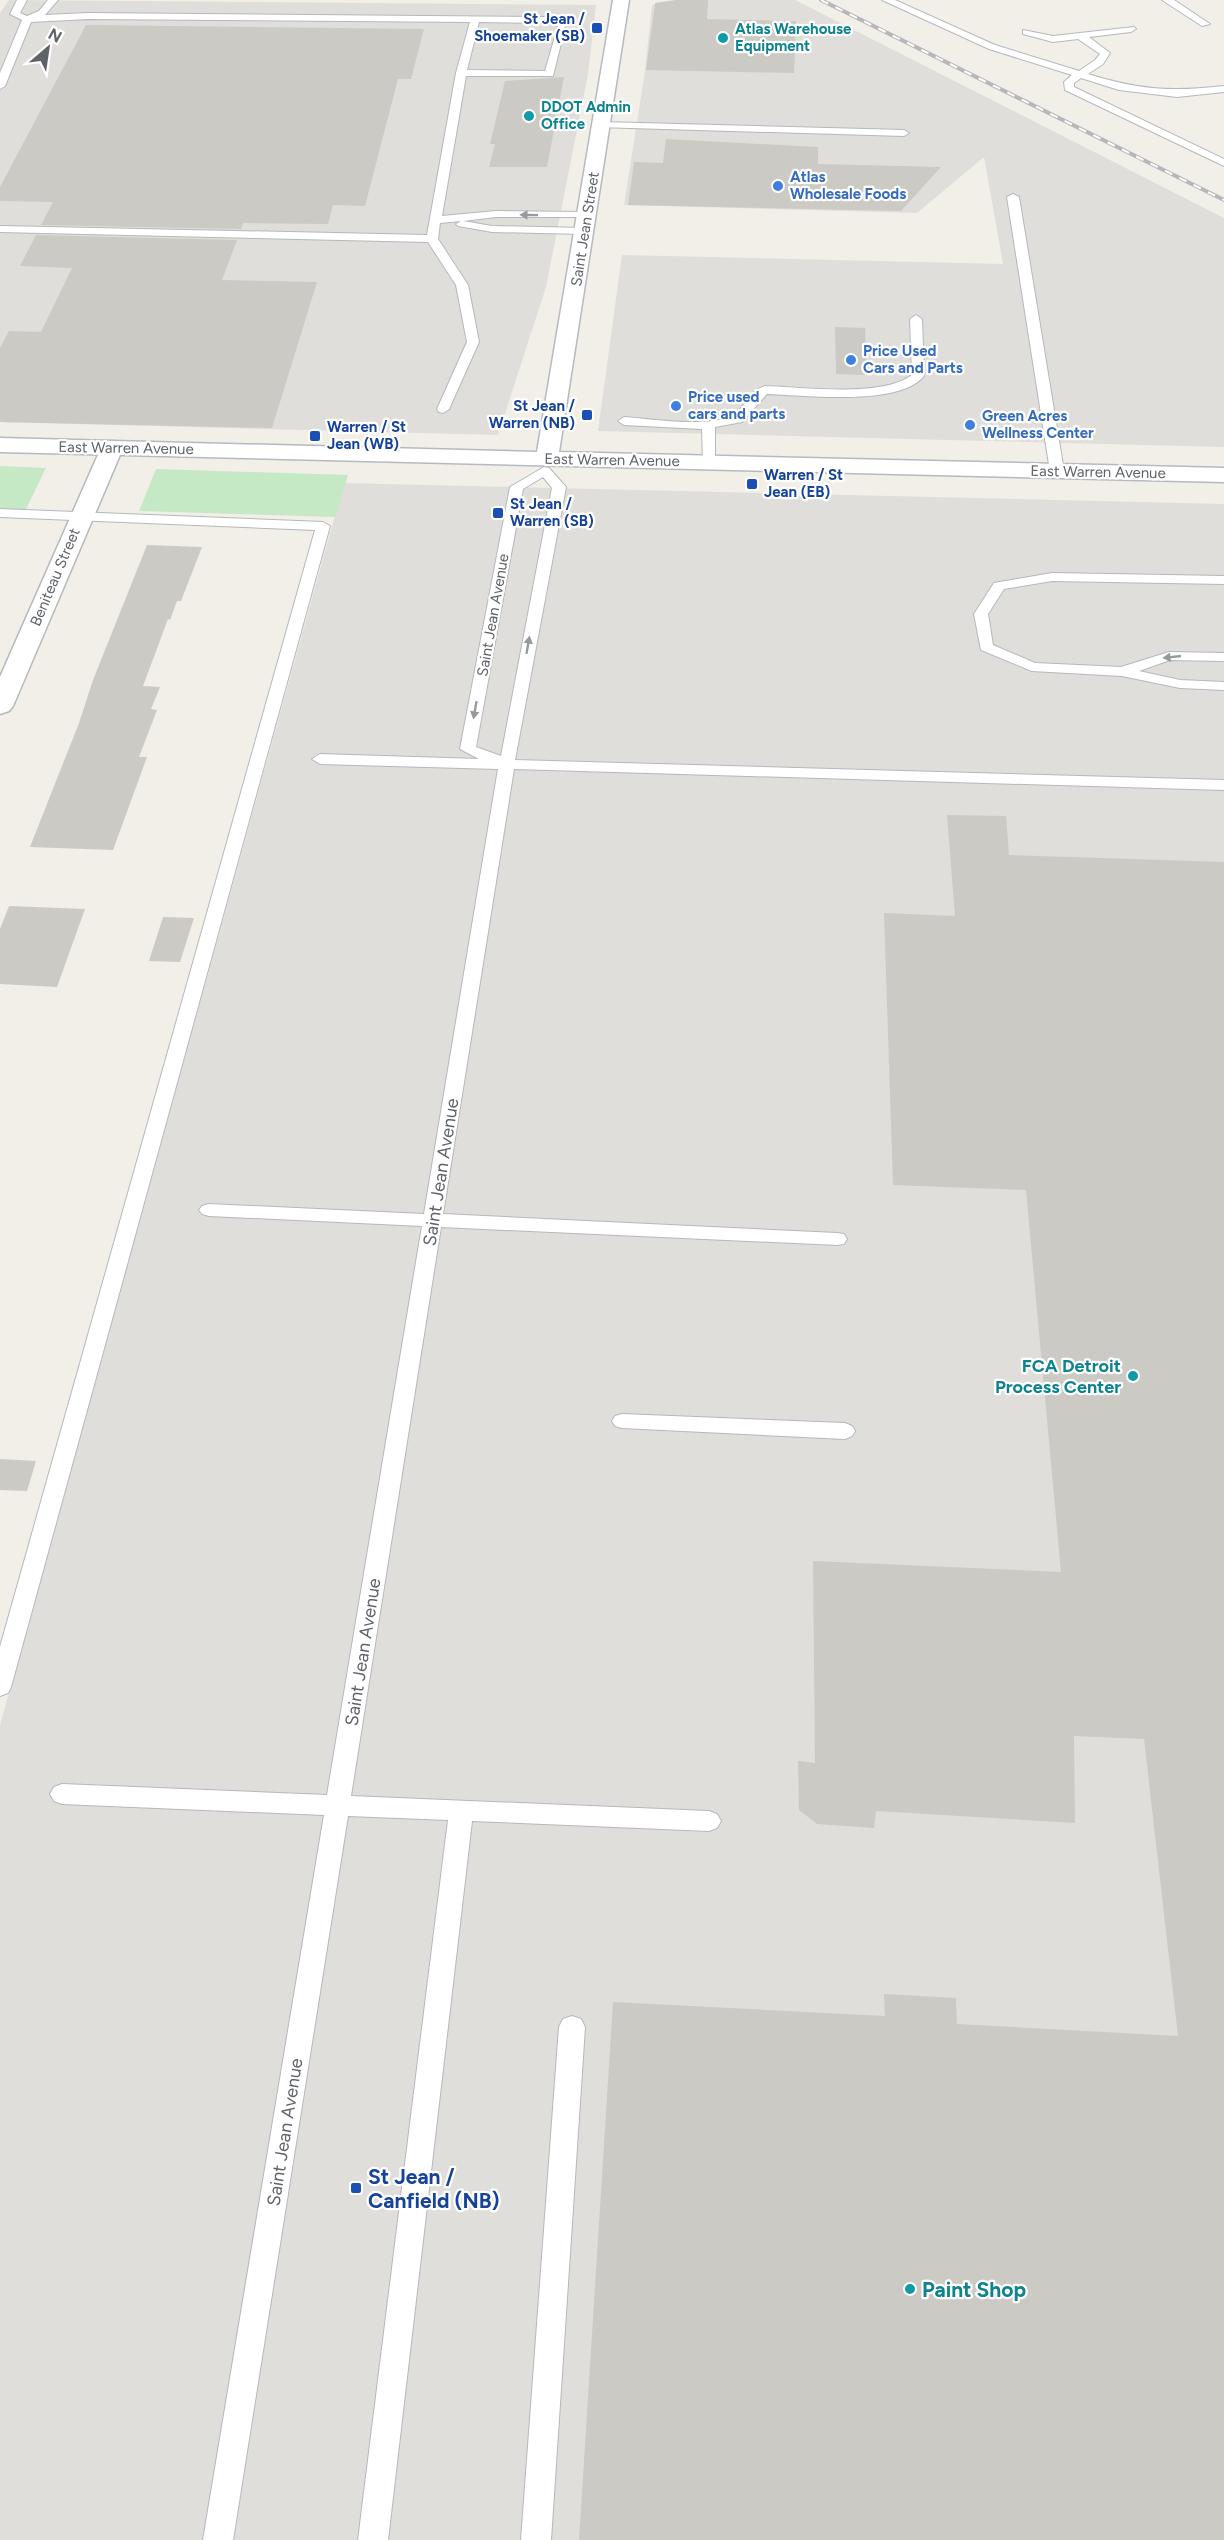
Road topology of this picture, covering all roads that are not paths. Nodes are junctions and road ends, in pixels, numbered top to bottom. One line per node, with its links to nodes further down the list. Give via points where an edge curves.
1 (22, 0): 6 (lane, via 15,14)
2 (53, 0): 6 (lane, via 42,13)
3 (621, 0): 16 (street, Saint Jean Street)
4 (887, 0): 13 (lane, via 966,37)
5 (1167, 0): 8 (lane)
6 (27, 19): 7 (lane, via 88,16); 14 (lane)
7 (475, 20): 12 (lane); 12 (lane, via 548,20 563,25 549,74)
8 (1205, 24)
9 (1131, 29): 11 (lane)
10 (1026, 32): 11 (lane, via 1053,39)
11 (1079, 35): 13 (lane, via 1105,53 1099,62)
12 (461, 73): 20 (lane)
13 (1078, 75): 15 (lane, via 1156,93); 18 (lane, via 1069,82 1069,88 1076,93)
14 (0, 87)
15 (1222, 91)
16 (601, 125): 17 (lane); 21 (street, Saint Jean Street)
17 (904, 133)
18 (1224, 163)
19 (1013, 197): 32 (lane)
20 (436, 220): 21 (lane, via 492,230); 23 (lane)
21 (586, 223): 31 (street, Saint Jean Street)
22 (0, 229): 23 (lane)
23 (432, 239): 25 (lane, via 462,285 473,342)
24 (915, 319): 27 (lane, via 915,381 871,391 765,390 737,419)
25 (443, 408)
26 (624, 421): 27 (lane)
27 (708, 426): 30 (lane)
28 (0, 445): 29 (street, East Warren Avenue)
29 (112, 448): 31 (street, East Warren Avenue); 35 (street, Beniteau Street)
30 (710, 462): 31 (street, East Warren Avenue); 32 (street, East Warren Avenue)
31 (545, 465): 42 (lane, Saint Jean Avenue, one-way to 31, via 559,487); 42 (lane, Saint Jean Avenue, one-way to 42, via 516,487 468,748)
32 (1057, 471): 33 (street, East Warren Avenue)
33 (1224, 475)
34 (0, 513): 35 (lane)
35 (81, 516): 40 (street, Beniteau Street); 49 (lane, via 323,526)
36 (1224, 580): 38 (lane, via 1052,577 999,586 981,614 986,647 1032,667)
37 (1224, 657): 38 (lane, one-way to 38, via 1169,656)
38 (1122, 672): 39 (lane, via 1180,684)
39 (1224, 686)
40 (0, 706)
41 (320, 759): 42 (lane)
42 (507, 764): 43 (lane); 45 (lane, Saint Jean Avenue)
43 (1224, 785)
44 (209, 1210): 45 (lane)
45 (433, 1220): 46 (lane); 51 (lane, Saint Jean Avenue)
46 (837, 1239)
47 (622, 1421): 48 (lane)
48 (845, 1431)
49 (0, 1687)
50 (62, 1794): 51 (lane)
51 (338, 1805): 52 (lane); 55 (lane, Saint Jean Avenue)
52 (461, 1810): 53 (lane); 56 (lane)
53 (709, 1821)
54 (572, 2027): 57 (lane)
55 (219, 2540)
56 (373, 2540)
57 (536, 2540)

